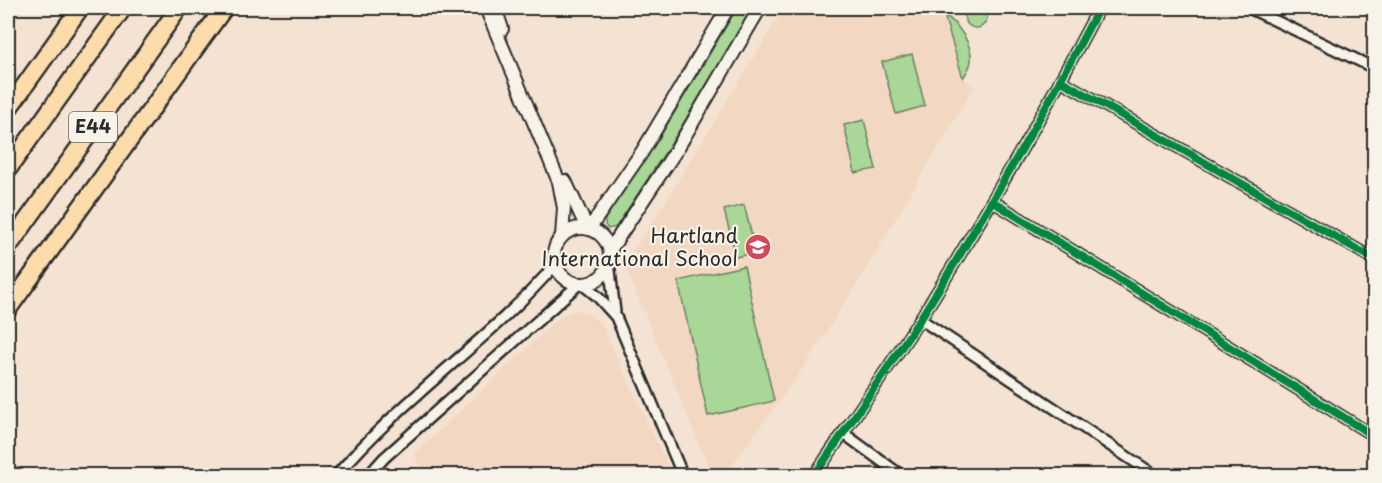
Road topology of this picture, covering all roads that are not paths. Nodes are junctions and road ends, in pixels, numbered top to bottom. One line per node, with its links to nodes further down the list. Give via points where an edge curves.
1 (80, 8): 13 (highway)
2 (123, 8): 14 (highway, E44)
3 (179, 8): 18 (highway, E44)
4 (224, 8): 23 (highway)
5 (486, 8): 17 (street, via 559,182 564,208)
6 (495, 8): 16 (street, via 570,195)
7 (728, 8): 16 (street, via 642,152)
8 (760, 8): 19 (street)
9 (1099, 8): 12 (street)
10 (1249, 8): 11 (street)
11 (1374, 68)
12 (1060, 80): 15 (street); 20 (street)
13 (8, 109)
14 (8, 169)
15 (993, 201): 25 (street); 27 (street)
16 (588, 229): 17 (street, via 576,228); 19 (street, via 600,235)
17 (562, 236): 21 (street, via 555,249)
18 (8, 247)
19 (609, 256): 22 (street, via 604,274); 24 (street)
20 (1374, 259)
21 (555, 265): 22 (street, via 564,278); 29 (street, via 365,442)
22 (580, 284): 24 (street); 30 (street)
23 (8, 309)
24 (616, 317): 31 (street)
25 (920, 319): 26 (street); 34 (street)
26 (843, 433): 32 (street); 33 (street)
27 (1374, 436)
28 (1374, 470): 35 (street)
29 (336, 476)
30 (368, 476)
31 (683, 476)
32 (814, 476)
33 (902, 476)
34 (1156, 476)
35 (1371, 476)

